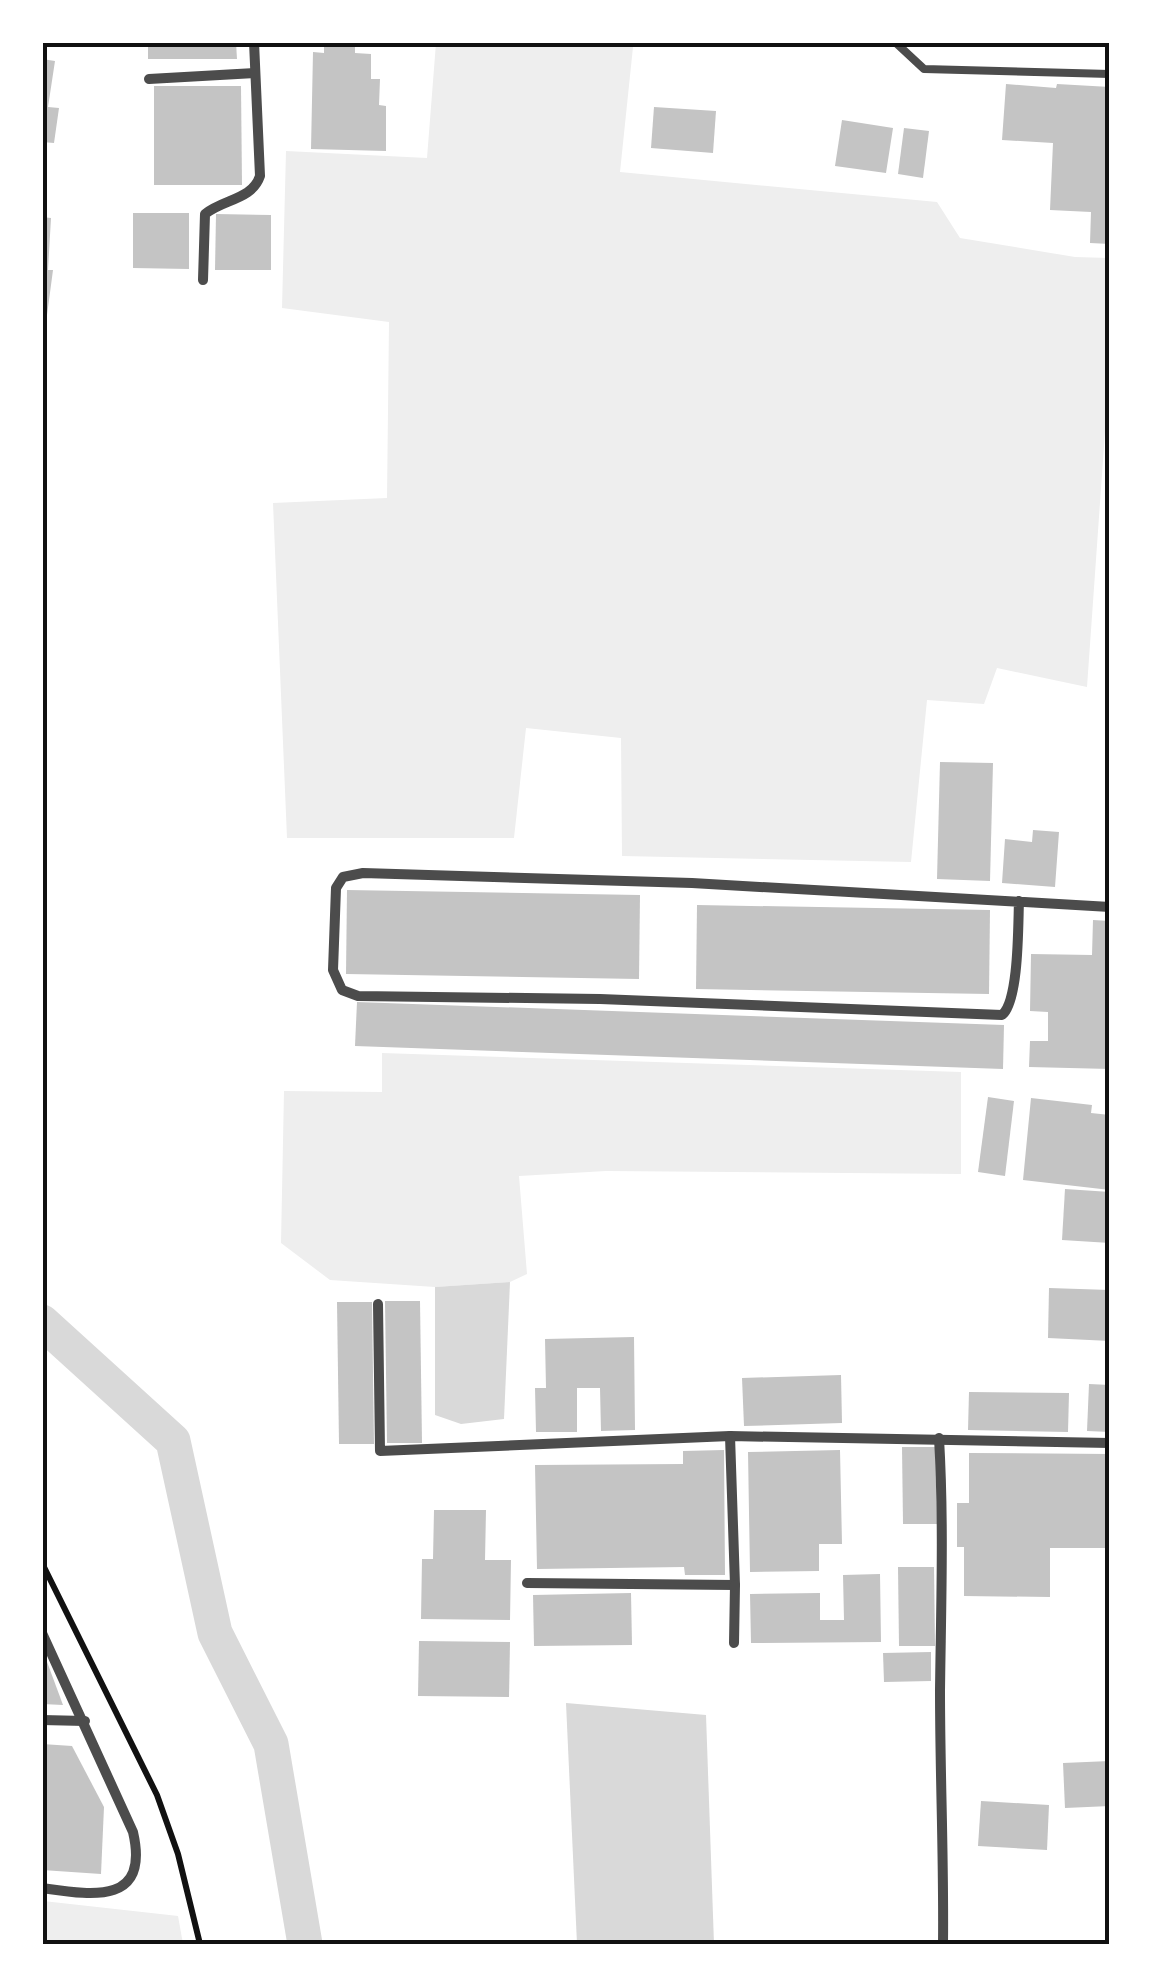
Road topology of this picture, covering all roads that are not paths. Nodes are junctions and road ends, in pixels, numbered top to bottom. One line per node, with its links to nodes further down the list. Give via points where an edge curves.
1 (254, 42): 3 (street)
2 (895, 42): 4 (lane, via 924,68)
3 (255, 73): 5 (street); 6 (street, via 260,176 249,192 205,214)
4 (1110, 74)
5 (149, 78)
6 (203, 280)
7 (1019, 901): 7 (street, via 363,873 343,878 336,888 332,970 342,990 358,996 1002,1014 1012,989); 8 (street)
8 (1110, 907)
9 (378, 1304): 10 (street, via 380,1451)
10 (730, 1436): 11 (street); 14 (street)
11 (939, 1438): 12 (street); 20 (street)
12 (1110, 1442)
13 (527, 1583): 14 (street)
14 (735, 1585): 16 (street)
15 (42, 1633): 18 (street)
16 (734, 1643)
17 (42, 1720): 18 (street)
18 (85, 1721): 19 (street, via 133,1832 136,1868 119,1886 94,1896)
19 (42, 1888)
20 (943, 1944)

